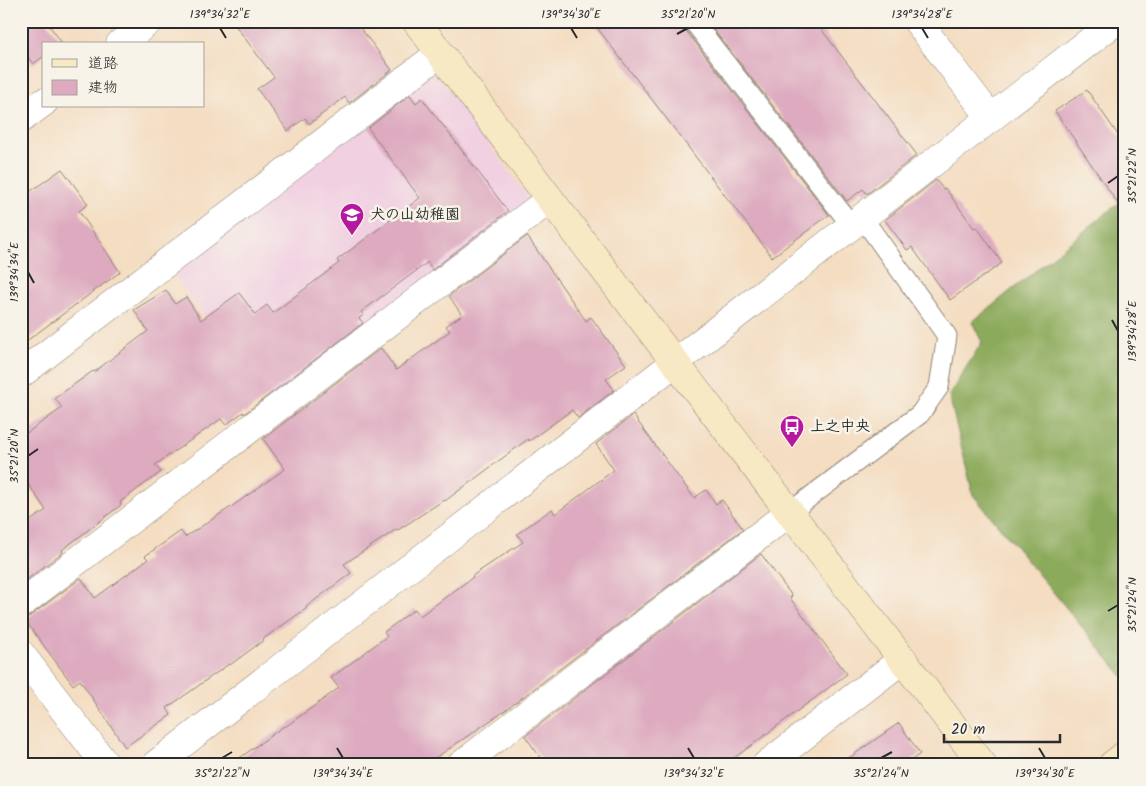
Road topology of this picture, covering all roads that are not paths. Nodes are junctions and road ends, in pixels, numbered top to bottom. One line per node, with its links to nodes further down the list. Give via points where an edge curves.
1 (149, 21): 6 (street)
2 (416, 21): 7 (street)
3 (693, 21): 12 (lane)
4 (917, 21): 9 (street)
5 (1116, 21): 9 (street)
6 (123, 42)
7 (440, 53): 11 (street); 14 (street)
8 (42, 103): 10 (street)
9 (991, 118): 12 (street)
10 (21, 119)
11 (550, 199): 13 (street); 16 (street)
12 (857, 221): 13 (street); 15 (lane, via 947,336 939,387 920,414)
13 (675, 362): 15 (street); 21 (street)
14 (21, 374)
15 (790, 512): 18 (street); 22 (street)
16 (21, 604)
17 (21, 654): 20 (street)
18 (903, 659): 23 (street); 24 (street)
19 (1125, 755): 25 (street)
20 (106, 765)
21 (155, 765)
22 (461, 765)
23 (766, 765)
24 (983, 765)
25 (1112, 765)

